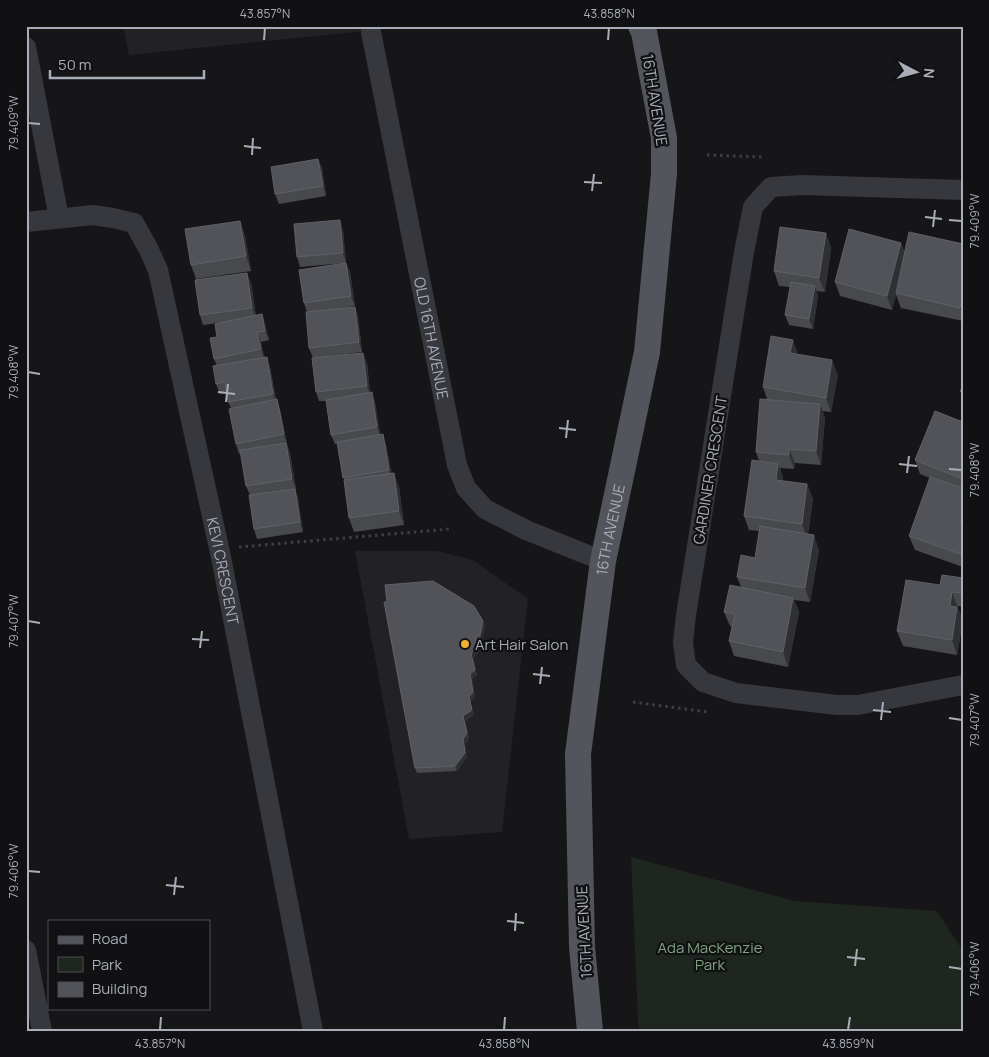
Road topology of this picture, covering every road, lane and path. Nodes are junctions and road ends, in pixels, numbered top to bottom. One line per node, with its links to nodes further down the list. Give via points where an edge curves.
1 (644, 28): 11 (main road, 16TH AVENUE, via 664,138 664,174 647,352)
2 (371, 32): 11 (street, OLD 16TH AVENUE, via 457,465 466,488 485,509 526,530)
3 (26, 47): 7 (street)
4 (707, 155): 5 (path)
5 (764, 157)
6 (963, 190): 12 (street, GARDINER CRESCENT, via 802,185 771,188 753,207 683,643 686,665 703,682 736,693 858,705)
7 (60, 218): 8 (street, KEVI CRESCENT); 10 (street, KEVI CRESCENT, via 93,215 134,223 148,248 158,270)
8 (26, 222)
9 (450, 529): 10 (path)
10 (220, 549): 17 (street, KEVI CRESCENT)
11 (603, 561): 18 (main road, 16TH AVENUE, via 578,754 582,947)
12 (963, 685)
13 (633, 702): 14 (path)
14 (708, 712)
15 (26, 950): 16 (street)
16 (42, 1031)
17 (313, 1031)
18 (590, 1031)

